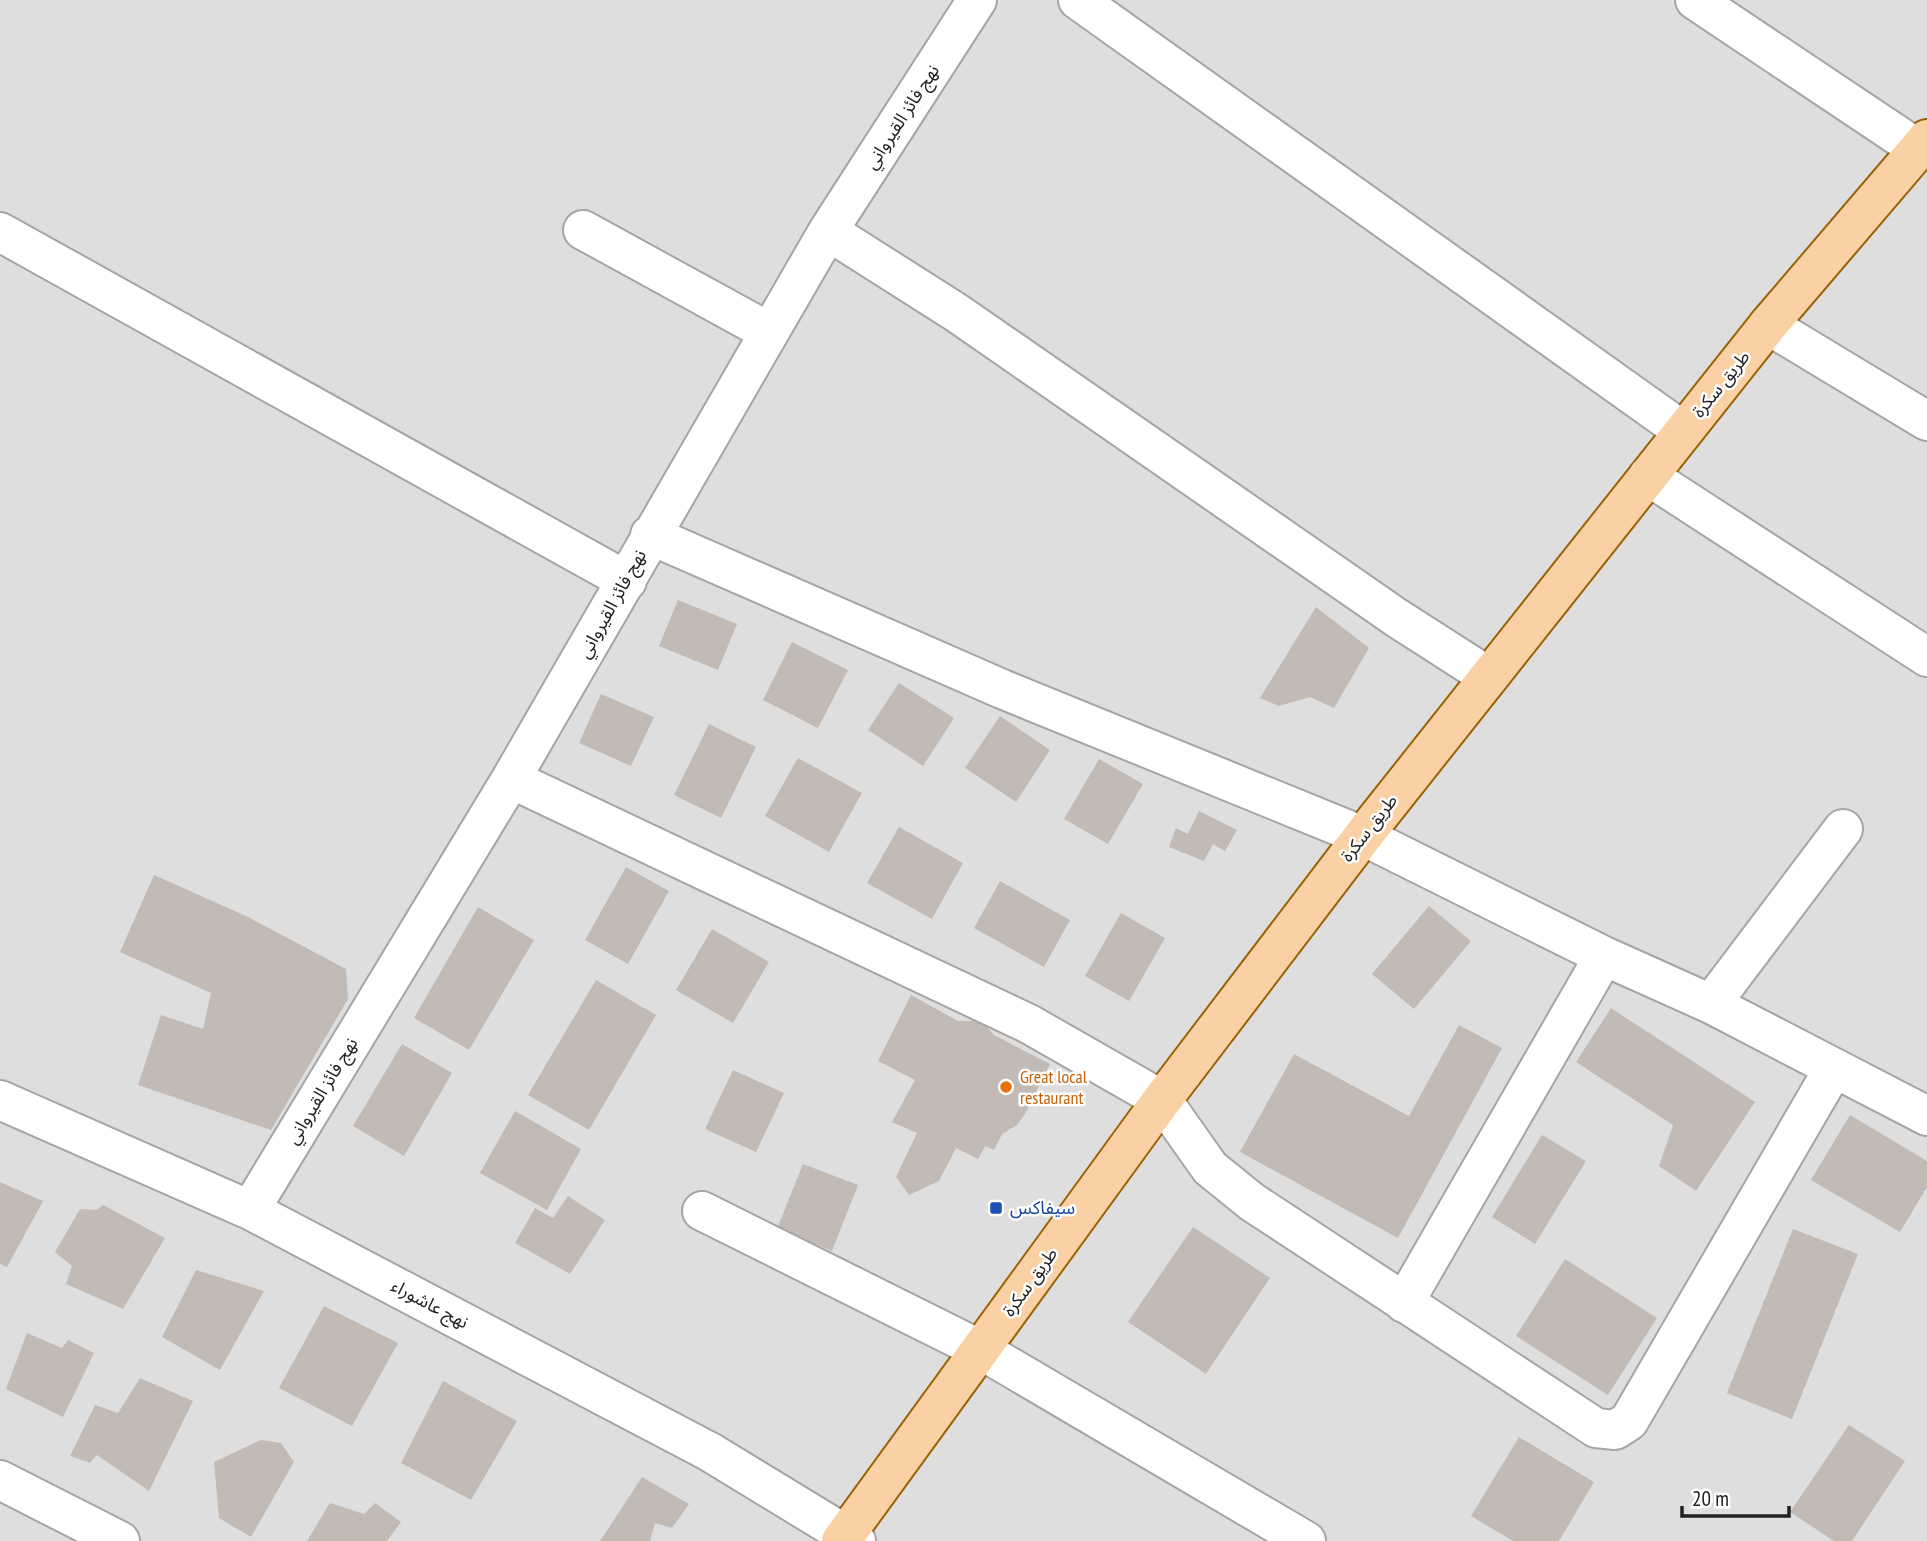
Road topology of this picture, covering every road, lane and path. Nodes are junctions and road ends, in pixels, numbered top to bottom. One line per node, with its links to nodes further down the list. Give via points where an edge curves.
1 (977, 0): 6 (street, نهج فائز القيرواني)
2 (1078, 0): 11 (street)
3 (1695, 0): 4 (street)
4 (1923, 144): 8 (main road, طريق سكرة)
5 (583, 230): 9 (street)
6 (828, 231): 9 (street, نهج فائز القيرواني); 16 (street, via 957,313)
7 (0, 232): 14 (street)
8 (1768, 325): 10 (street); 11 (main road, طريق سكرة)
9 (769, 332): 13 (street, نهج فائز القيرواني)
10 (1927, 421)
11 (1684, 431): 12 (main road, طريق سكرة)
12 (1648, 476): 15 (street); 16 (main road, طريق سكرة)
13 (650, 535): 14 (street, نهج فائز القيرواني); 19 (street, via 1002,689)
14 (627, 581): 17 (street, نهج فائز القيرواني)
15 (1927, 657)
16 (1489, 677): 19 (main road, طريق سكرة)
17 (511, 779): 24 (street, via 1029,1024); 26 (street, نهج فائز القيرواني)
18 (1843, 830): 21 (street)
19 (1363, 836): 20 (street); 24 (main road, طريق سكرة)
20 (1604, 956): 21 (street); 28 (street)
21 (1711, 1004): 22 (street)
22 (1834, 1068): 25 (street); 28 (street, via 1629,1420 1615,1430 1596,1428)
23 (0, 1100): 26 (street, نهج عاشوراء)
24 (1162, 1100): 28 (street, via 1210,1168 1252,1202); 29 (main road, طريق سكرة)
25 (1927, 1116)
26 (250, 1210): 31 (street, نهج عاشوراء, via 710,1452)
27 (702, 1212): 29 (street)
28 (1404, 1303)
29 (981, 1350): 31 (main road, طريق سكرة); 33 (street)
30 (0, 1480): 32 (street)
31 (848, 1539)
32 (120, 1541)
33 (1307, 1541)

